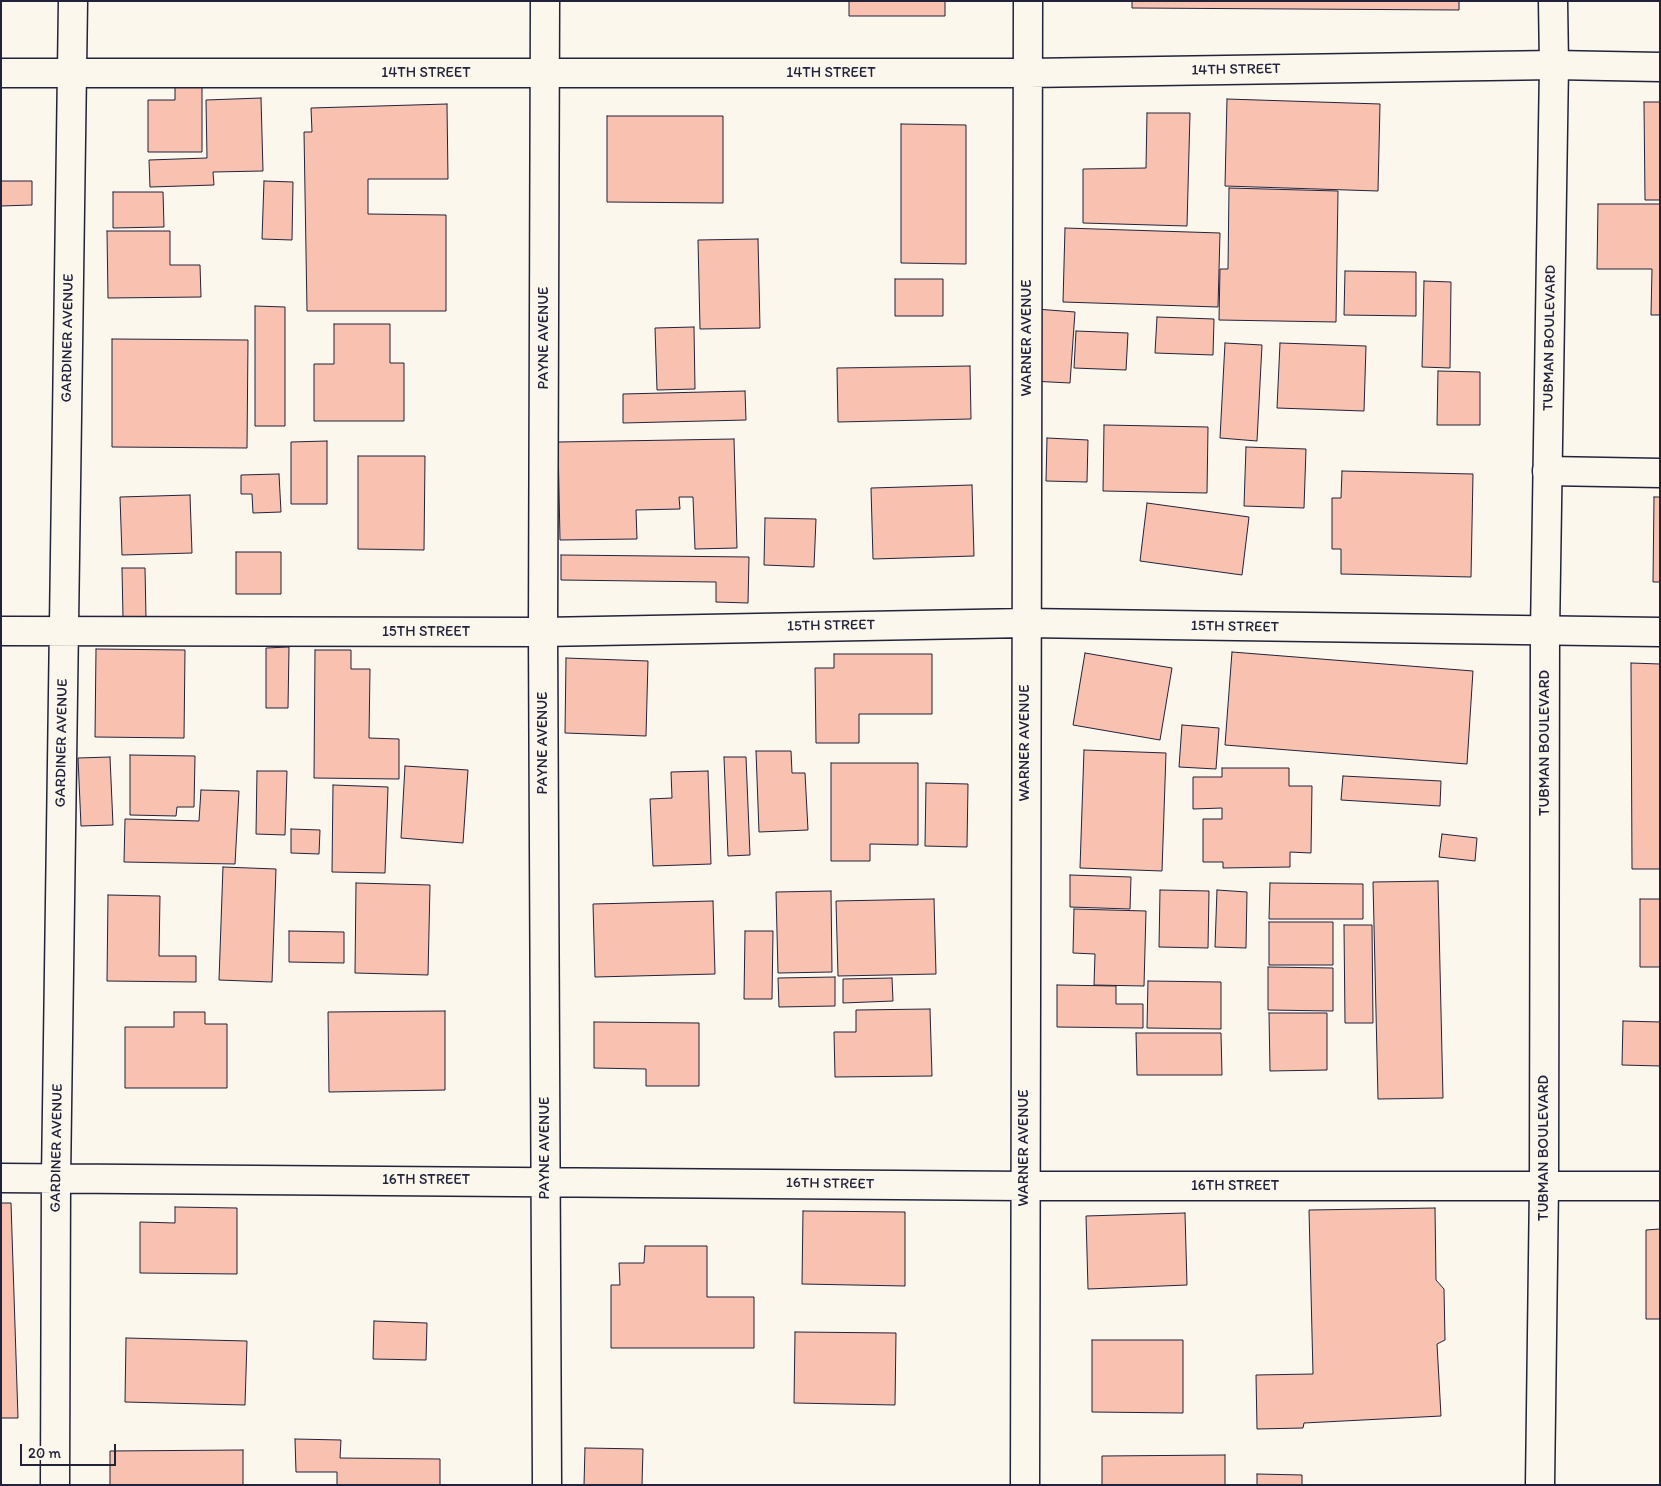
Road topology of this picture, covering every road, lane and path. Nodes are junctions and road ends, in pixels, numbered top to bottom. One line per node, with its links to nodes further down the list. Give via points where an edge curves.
1 (73, 1): 9 (main road, GARDINER AVENUE)
2 (545, 1): 8 (main road, PAYNE AVENUE)
3 (1028, 1): 10 (main road, WARNER AVENUE)
4 (1553, 1): 5 (main road, TUBMAN BOULEVARD)
5 (1554, 65): 6 (main road, 14TH STREET); 10 (main road, 14TH STREET); 11 (main road, TUBMAN BOULEVARD)
6 (1660, 67)
7 (1, 72): 9 (main road, 14TH STREET)
8 (545, 72): 9 (main road, 14TH STREET); 10 (main road, 14TH STREET); 16 (main road, PAYNE AVENUE)
9 (71, 73): 15 (main road, GARDINER AVENUE)
10 (1029, 74): 13 (main road, WARNER AVENUE)
11 (1548, 471): 12 (main road); 17 (main road, TUBMAN BOULEVARD)
12 (1660, 473)
13 (1025, 623): 16 (main road, 15TH STREET); 17 (main road, 15TH STREET); 23 (main road, WARNER AVENUE)
14 (1, 631): 15 (main road, 15TH STREET)
15 (64, 631): 16 (main road, 15TH STREET); 20 (main road, GARDINER AVENUE)
16 (543, 632): 21 (main road, PAYNE AVENUE)
17 (1545, 632): 18 (main road, 15TH STREET); 22 (main road, TUBMAN BOULEVARD)
18 (1660, 632)
19 (1, 1178): 20 (main road, 16TH STREET)
20 (56, 1178): 21 (main road, 16TH STREET); 25 (main road, GARDINER AVENUE)
21 (545, 1181): 23 (main road, 16TH STREET); 26 (main road, PAYNE AVENUE)
22 (1544, 1185): 23 (main road, 16TH STREET); 24 (main road, 16TH STREET); 28 (main road, TUBMAN BOULEVARD)
23 (1024, 1186): 27 (main road, WARNER AVENUE)
24 (1660, 1186)
25 (55, 1485)
26 (546, 1485)
27 (1025, 1485)
28 (1540, 1485)

